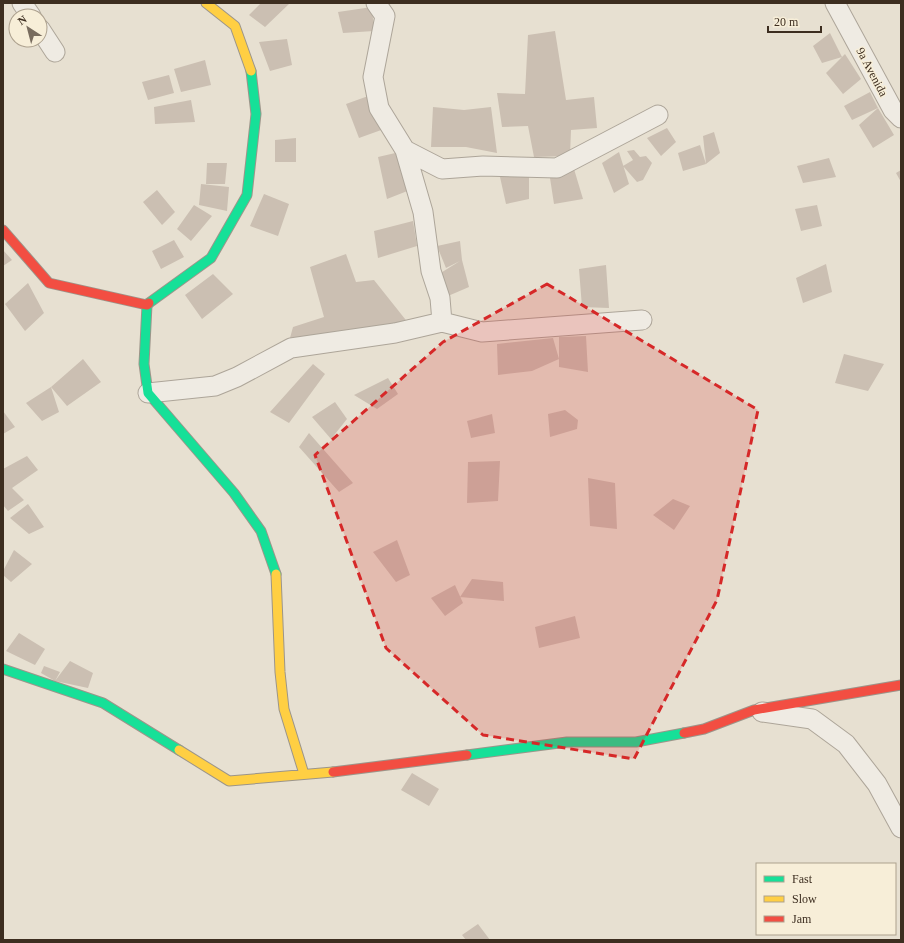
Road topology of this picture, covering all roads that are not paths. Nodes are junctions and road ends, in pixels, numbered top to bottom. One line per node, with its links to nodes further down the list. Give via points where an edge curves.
1 (206, 3): 10 (street, via 235,26 251,69 256,114 247,195 211,258)
2 (376, 3): 8 (street, via 385,16 373,77 379,108)
3 (835, 3): 7 (street, 9a Avenida, via 893,110)
4 (48, 41): 5 (street)
5 (55, 52)
6 (658, 115): 8 (street, via 557,168 483,166 442,169)
7 (901, 118)
8 (405, 150): 12 (street, via 423,212 431,271 440,298)
9 (3, 230): 10 (street, via 49,283)
10 (146, 305): 13 (street, via 144,364)
11 (642, 320): 12 (street, via 482,332)
12 (442, 322): 13 (street, via 395,333 291,348 237,378 215,386)
13 (148, 393): 17 (street, via 234,493 261,532 276,573 284,709)
14 (3, 669): 17 (street, via 103,703 229,781)
15 (901, 685): 16 (street)
16 (754, 710): 17 (street, via 704,729 636,742 567,742); 18 (street, via 812,719 846,744 877,784)
17 (304, 774)
18 (901, 828)

